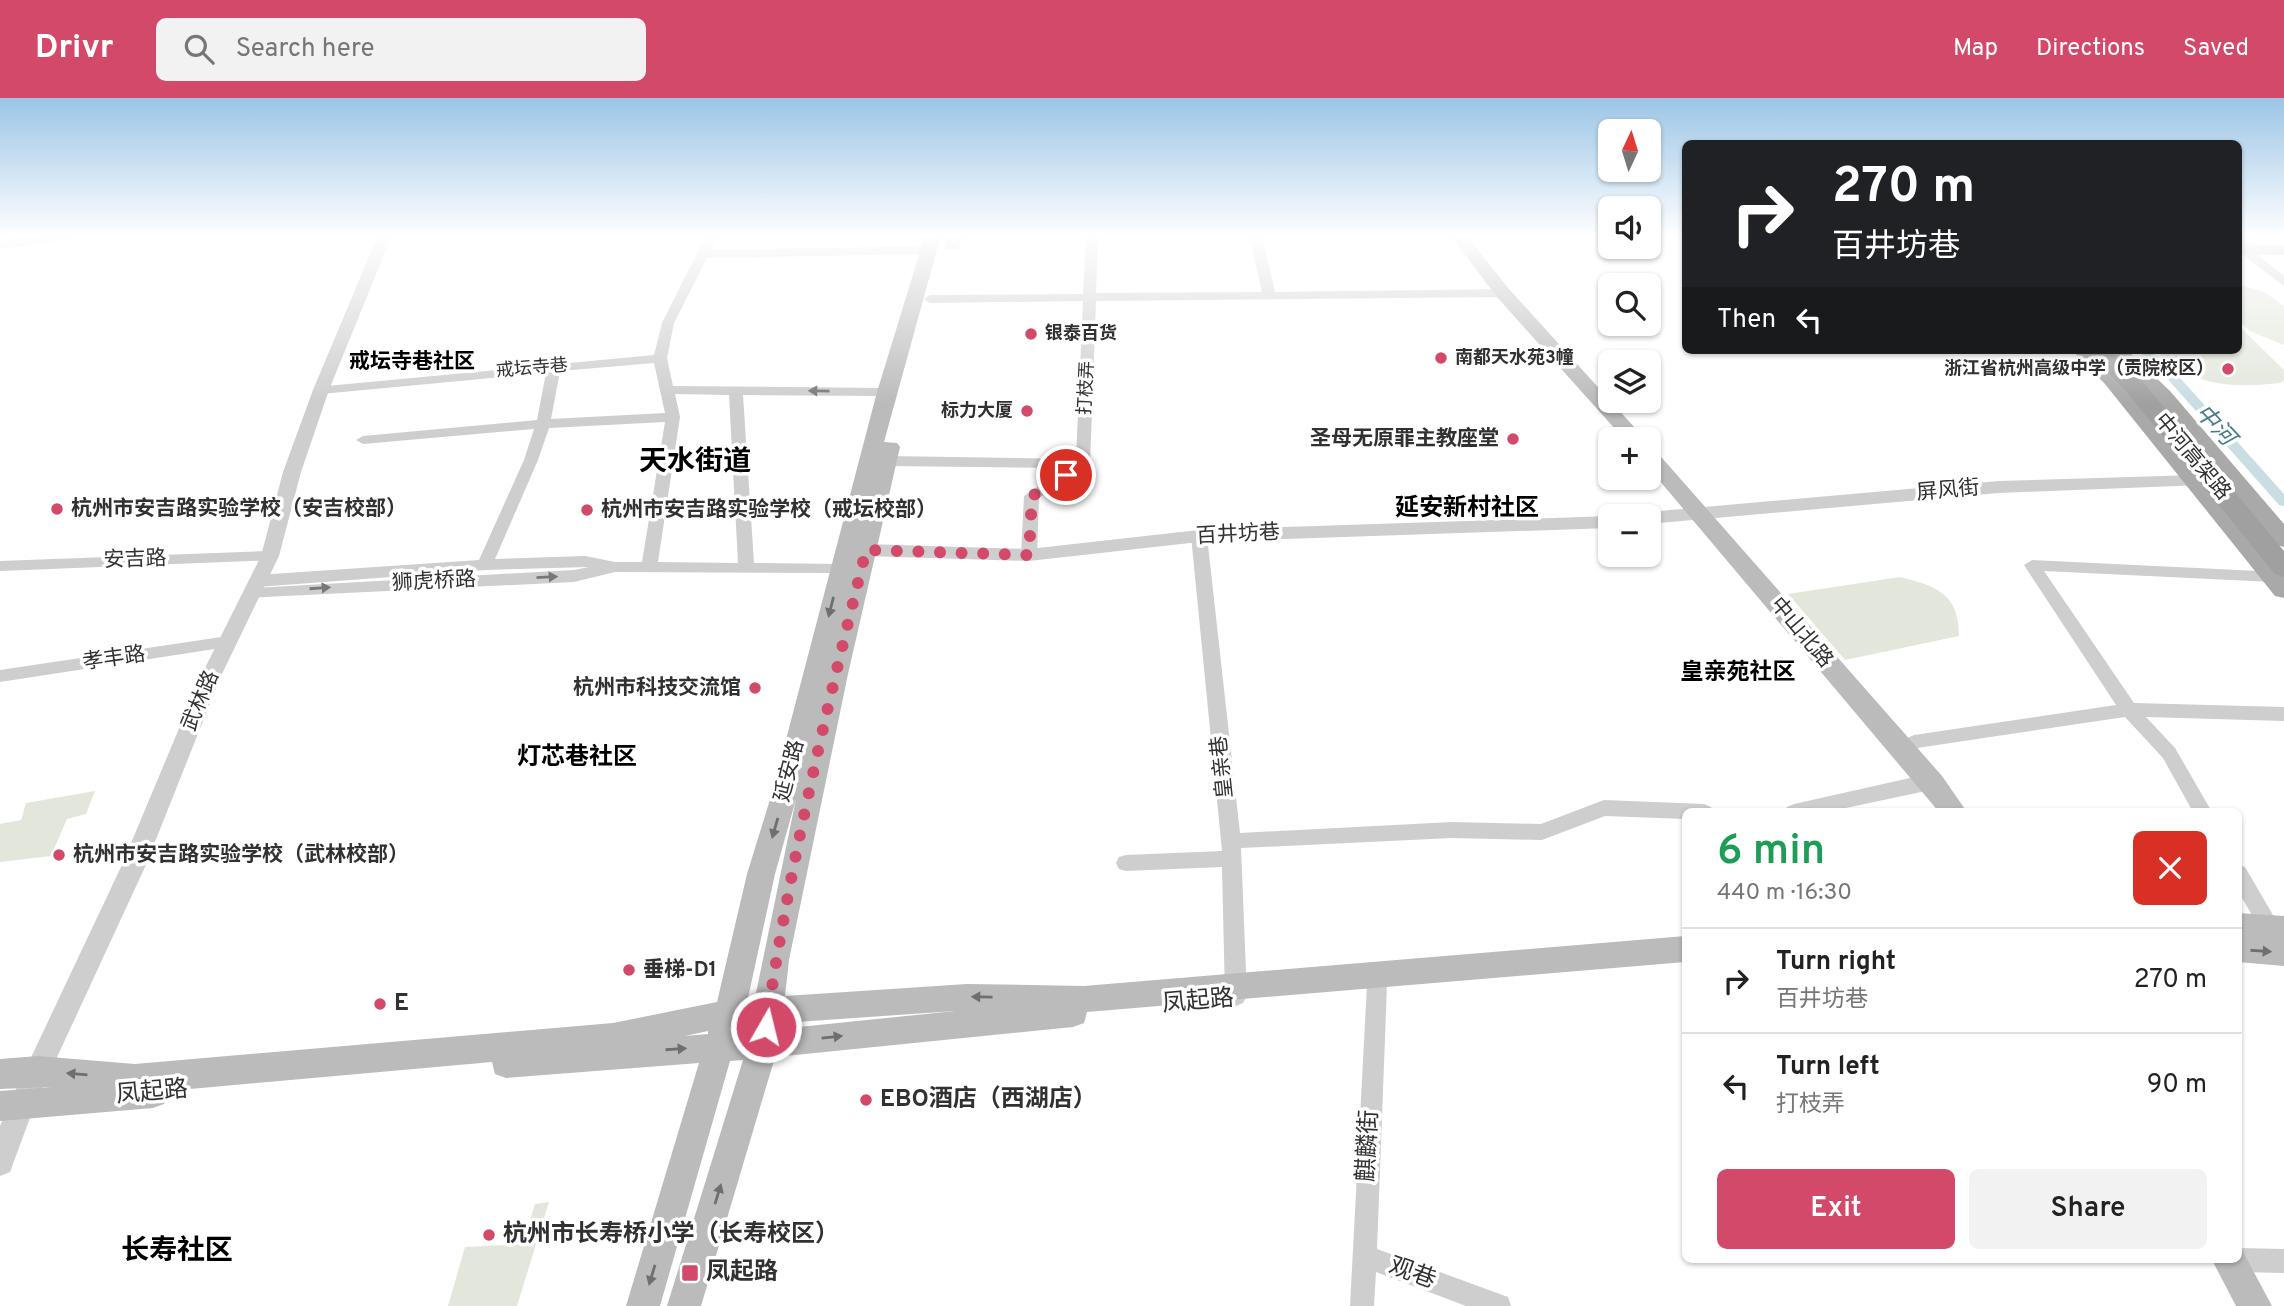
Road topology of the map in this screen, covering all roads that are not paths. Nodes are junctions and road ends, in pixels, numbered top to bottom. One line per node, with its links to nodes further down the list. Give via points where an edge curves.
1 (361, 291): 16 (street, 武林路)
2 (684, 291): 14 (street, via 667,323)
3 (925, 291): 19 (main road, 延安路)
4 (932, 291): 9 (main road, 延安路)
5 (1091, 291): 8 (street, 打枝弄)
6 (1503, 293): 7 (street); 22 (main road)
7 (1269, 294): 8 (street)
8 (1091, 298): 9 (street); 25 (street, 打枝弄)
9 (930, 299): 24 (main road, 延安路)
10 (2086, 354): 27 (main road)
11 (2101, 354): 43 (highway, 中河高架路, via 2133,385)
12 (2114, 354): 33 (highway, 中河高架路)
13 (2120, 354): 32 (main road, via 2164,395)
14 (660, 358): 15 (street, 戒坛寺巷); 17 (street)
15 (554, 367): 16 (street, 戒坛寺巷); 21 (street)
16 (321, 390): 36 (street, 武林路, via 292,472)
17 (666, 390): 18 (street); 20 (street)
18 (736, 390): 19 (street, one-way to 18); 41 (street)
19 (887, 392): 42 (main road, 延安路)
20 (673, 417): 21 (street); 40 (street)
21 (543, 424): 23 (street); 37 (street)
22 (1624, 427)
23 (363, 440)
24 (887, 461): 25 (street); 34 (main road, 延安路)
25 (1083, 464): 35 (street, via 1032,496)
26 (1661, 468): 28 (main road, 中山北路)
27 (2196, 481): 28 (street, 屏风街, via 1999,487); 43 (main road)
28 (1700, 511): 29 (street); 49 (main road, 中山北路)
29 (1661, 516)
30 (1598, 522): 31 (street, 百井坊巷)
31 (1199, 536): 35 (street, 百井坊巷); 55 (street, 皇亲巷)
32 (2284, 539)
33 (2284, 549)
34 (866, 550): 35 (street, 百井坊巷); 67 (main road, 延安路, via 775,960)
35 (1029, 555)
36 (270, 556): 38 (street, 安吉路); 44 (street, 武林路)
37 (485, 565): 39 (street, 狮虎桥路, via 585,561); 44 (street, 狮虎桥路)
38 (0, 566)
39 (615, 567): 40 (street, 狮虎桥路); 44 (street, 狮虎桥路, one-way to 39, via 574,576)
40 (649, 567): 41 (street, 狮虎桥路)
41 (746, 568): 42 (street, 狮虎桥路)
42 (841, 569): 66 (main road, 延安路, one-way to 66)
43 (2280, 578): 47 (street, via 2032,565)
44 (255, 587): 45 (street, 武林路)
45 (228, 642): 46 (street, 孝丰路); 69 (street, 武林路, via 133,867)
46 (0, 676)
47 (2129, 710): 48 (street); 49 (street, via 1914,742); 53 (street, via 2169,753)
48 (2284, 714)
49 (1902, 748): 50 (main road, 中山北路)
50 (1933, 783): 51 (street); 52 (main road, 中山北路)
51 (1811, 808)
52 (1951, 808)
53 (2201, 808)
54 (1682, 811): 55 (street, via 1604,808 1542,832 1452,830)
55 (1231, 850): 56 (street); 65 (street, 皇亲巷)
56 (1126, 863)
57 (2242, 879): 59 (street)
58 (2242, 925): 59 (main road)
59 (2277, 928)
60 (1682, 949): 65 (main road)
61 (2242, 949): 62 (main road, one-way to 62)
62 (2284, 953)
63 (1682, 962): 64 (main road, 凤起路)
64 (1377, 985): 65 (main road, 凤起路); 73 (street, 麒麟街)
65 (1236, 993): 67 (main road, 凤起路)
66 (729, 1013): 67 (main road); 68 (main road, 延安路); 69 (main road, one-way to 69, via 613,1037 135,1079)
67 (766, 1027): 68 (main road, 凤起路); 78 (main road, 延安路, one-way to 67)
68 (721, 1046): 71 (main road, 凤起路, one-way to 68); 77 (main road, 延安路, one-way to 77)
69 (38, 1071): 70 (main road); 71 (street, 武林路)
70 (0, 1074)
71 (11, 1105): 72 (street, 武林路)
72 (0, 1162)
73 (1364, 1256): 79 (street, 麒麟街); 80 (street, 观巷)
74 (2242, 1260): 75 (street)
75 (2284, 1261)
76 (2232, 1263): 81 (main road)
77 (643, 1306)
78 (684, 1306)
79 (1362, 1306)
80 (1499, 1306)
81 (2255, 1306)

